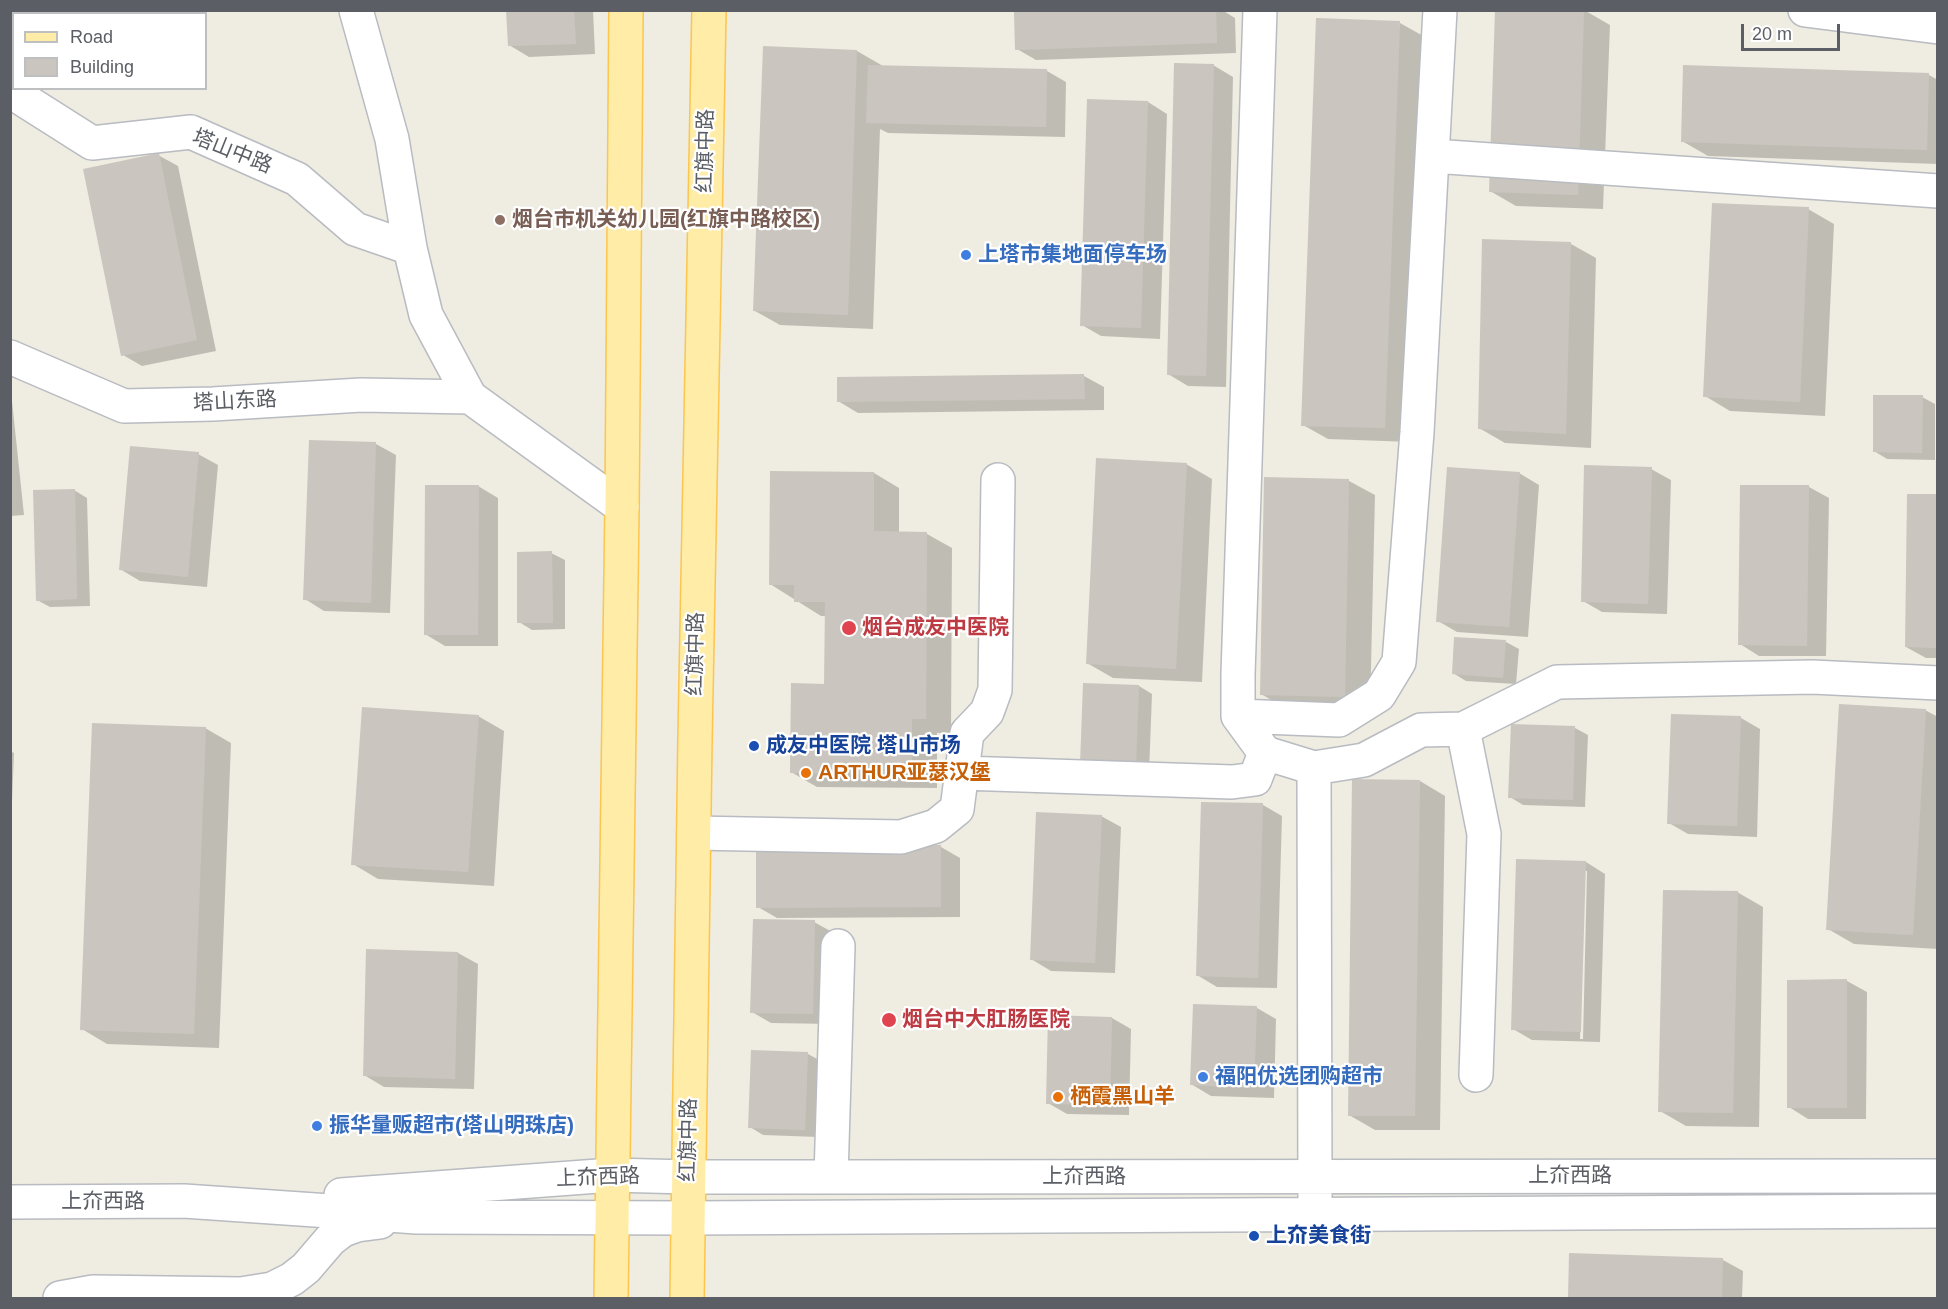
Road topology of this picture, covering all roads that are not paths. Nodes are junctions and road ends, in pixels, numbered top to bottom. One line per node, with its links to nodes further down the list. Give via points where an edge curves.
1 (356, 10): 11 (street, via 393,139)
2 (626, 10): 15 (main road)
3 (709, 10): 22 (main road, 红旗中路)
4 (1260, 10): 17 (street)
5 (1440, 10): 9 (street)
6 (1805, 10): 7 (street)
7 (1938, 27)
8 (10, 91): 11 (street, 塔山中路, via 92,143 191,132 297,179 355,230)
9 (1432, 156): 10 (street); 17 (street, via 1399,662 1379,695 1339,720)
10 (1938, 191)
11 (410, 248): 13 (street, via 426,315)
12 (10, 357): 13 (street, 塔山东路, via 124,406 362,395)
13 (470, 397): 15 (street)
14 (998, 480): 21 (street, via 994,690 987,712 967,733)
15 (622, 507): 25 (main road)
16 (1938, 683): 18 (street, via 1812,677 1557,682)
17 (1238, 716): 19 (street)
18 (1463, 729): 20 (street, via 1421,730 1365,760); 24 (street, via 1484,834)
19 (1265, 753): 20 (street); 21 (street, via 1255,779 1232,782)
20 (1314, 768): 26 (street)
21 (962, 773): 22 (street, via 957,809 936,826 901,837)
22 (694, 833): 28 (main road, 红旗中路)
23 (838, 945): 29 (street)
24 (1476, 1075)
25 (612, 1174): 28 (street, 上夼西路); 31 (street, 上夼西路); 34 (main road)
26 (1314, 1176): 27 (street, 上夼西路); 29 (street, 上夼西路); 33 (street)
27 (1938, 1176)
28 (688, 1177): 29 (street, 上夼西路); 35 (main road, 红旗中路)
29 (831, 1177)
30 (10, 1202): 31 (street, 上夼西路)
31 (418, 1203): 34 (street, 上夼西路); 36 (street, via 343,1230 306,1268 272,1289 241,1294 93,1292)
32 (1938, 1211): 33 (street, 上夼西路)
33 (1316, 1215): 35 (street, 上夼西路)
34 (612, 1218): 35 (street, 上夼西路); 37 (main road)
35 (688, 1218): 38 (main road, 红旗中路)
36 (60, 1299)
37 (611, 1299)
38 (687, 1299)

